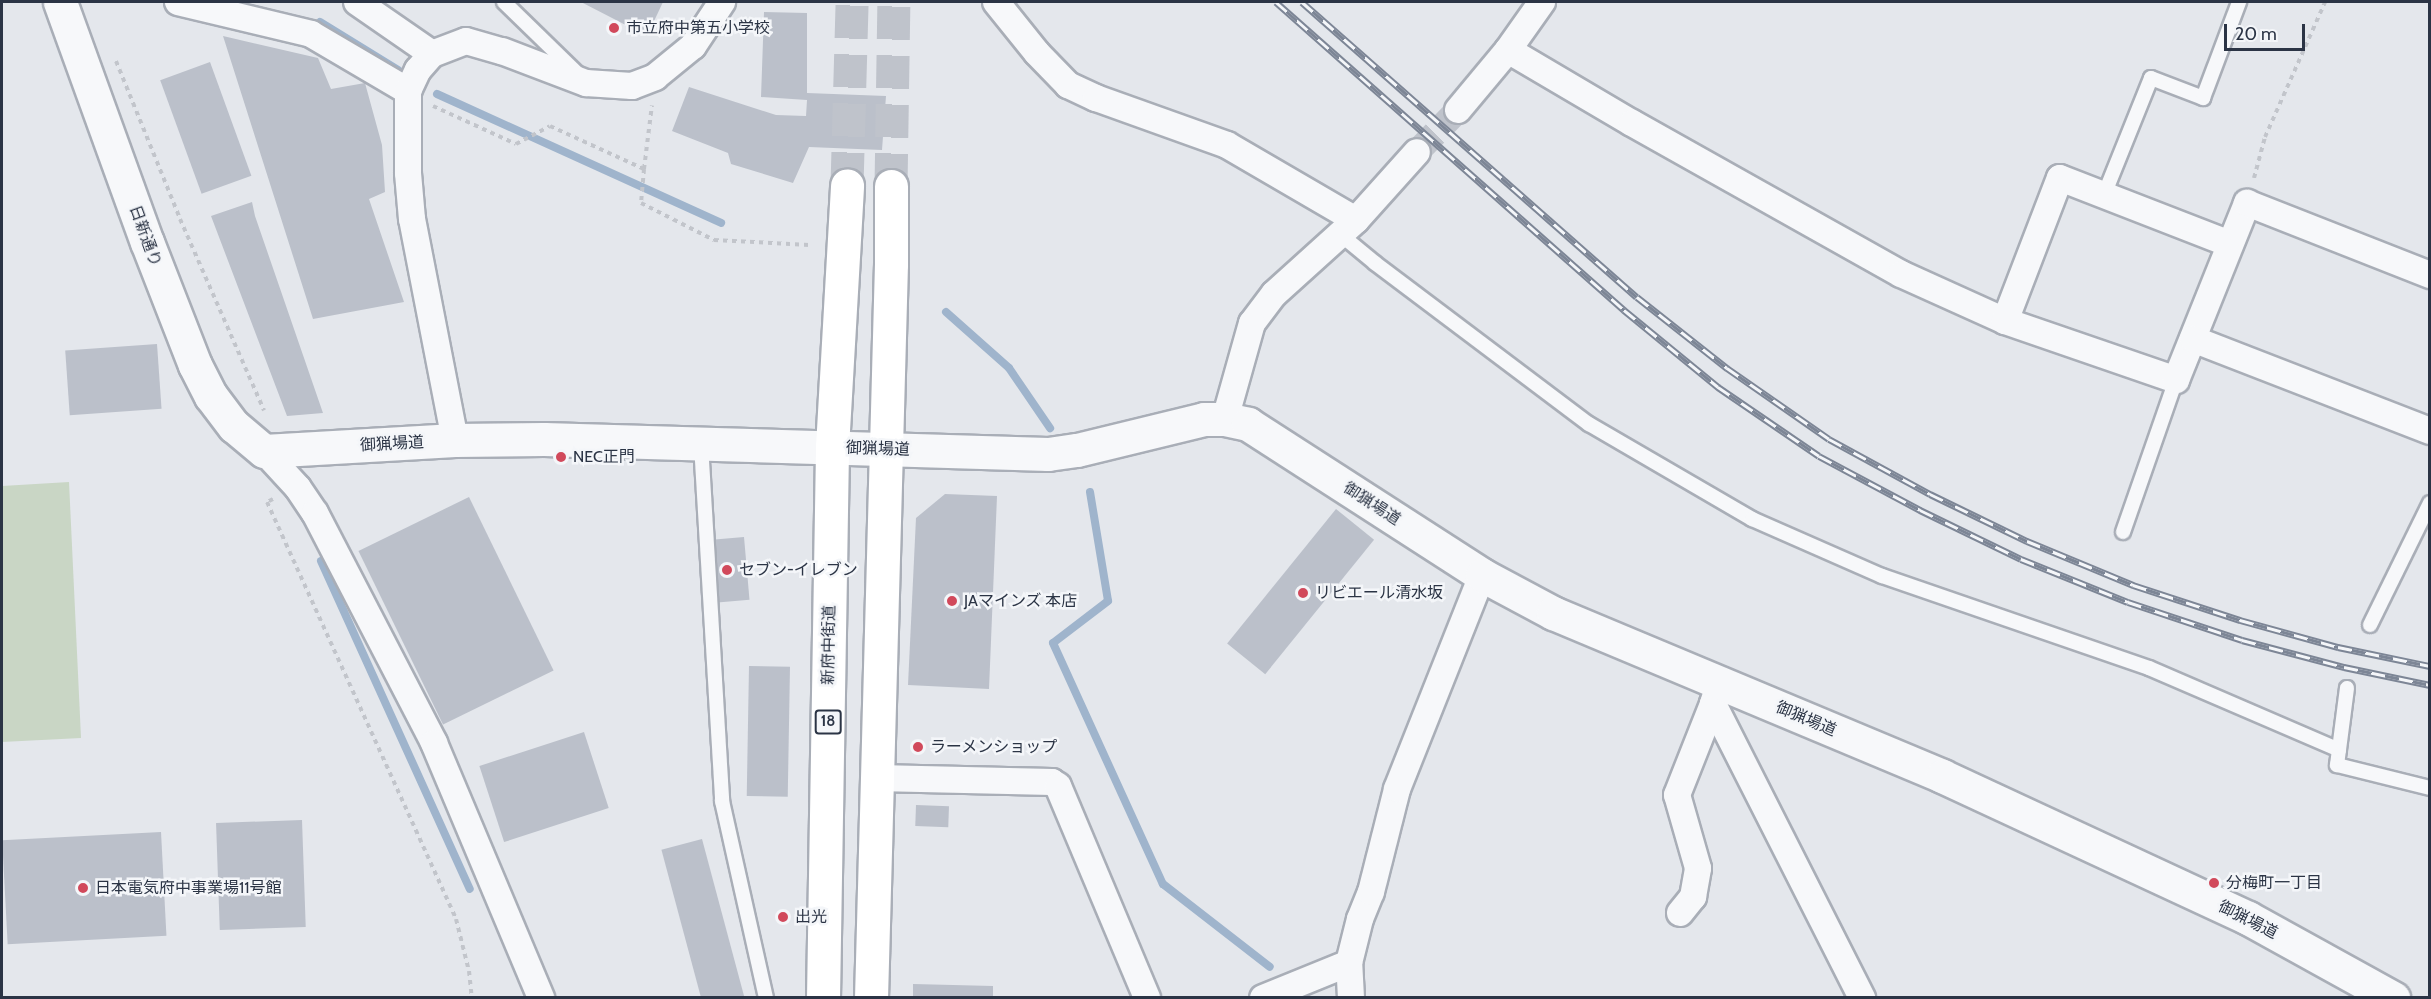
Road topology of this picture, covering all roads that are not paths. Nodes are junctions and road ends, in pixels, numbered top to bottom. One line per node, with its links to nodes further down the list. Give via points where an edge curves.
1 (61, 2): 30 (street, 日新通り, via 195,365 211,396 234,426)
2 (178, 2): 12 (street, via 311,34)
3 (357, 2): 10 (street)
4 (504, 2): 11 (lane)
5 (722, 2): 11 (street, via 693,46 655,77 633,86)
6 (996, 2): 18 (street, via 1068,85 1227,145)
7 (1542, 2): 9 (street)
8 (2239, 2): 17 (lane, via 2203,98 2151,78)
9 (1508, 50): 13 (street); 21 (street, via 1891,268)
10 (432, 54): 11 (street, via 465,41); 12 (street, via 418,70)
11 (586, 83)
12 (408, 91): 26 (street, via 412,219)
13 (1458, 110)
14 (1417, 152): 18 (street)
15 (847, 185): 28 (main road, 新府中街道 / 18)
16 (891, 186): 29 (main road)
17 (2104, 195): 19 (street); 21 (street, via 2060,178)
18 (1348, 227): 24 (street, via 1274,294 1252,323); 37 (lane, via 1375,263 1589,424 1752,519 1882,576 2149,668)
19 (2230, 244): 20 (street, via 2247,203); 22 (street)
20 (2430, 275)
21 (2005, 321): 23 (street)
22 (2193, 339): 23 (street); 25 (street)
23 (2176, 380): 32 (lane)
24 (1225, 419): 29 (street, 御猟場道, via 1204,419 1048,454); 33 (street, 御猟場道, via 1248,424 1266,434)
25 (2430, 431)
26 (455, 440): 27 (street, 御猟場道); 30 (street, 御猟場道)
27 (701, 444): 28 (street, 御猟場道); 43 (lane, via 722,801)
28 (832, 447): 29 (street, 御猟場道); 44 (main road, 新府中街道 / 18)
29 (886, 449): 38 (main road)
30 (264, 451): 42 (street, via 298,488 340,558 434,743)
31 (2430, 503): 34 (lane)
32 (2123, 532)
33 (1482, 575): 36 (street, 御猟場道); 41 (street, via 1398,789)
34 (2370, 625)
35 (2347, 688): 37 (lane)
36 (1717, 693): 40 (street, via 1677,795 1698,867 1693,897); 49 (street); 50 (street, 御猟場道, via 1942,776 2227,908)
37 (2339, 750): 39 (lane, via 2337,765)
38 (877, 778): 45 (main road); 46 (street, via 1052,782 1058,786)
39 (2430, 788)
40 (1680, 913)
41 (1349, 963): 47 (street); 48 (street)
42 (533, 995)
43 (766, 998)
44 (823, 998)
45 (871, 998)
46 (1147, 998)
47 (1263, 998)
48 (1351, 998)
49 (1862, 998)
50 (2393, 998)

